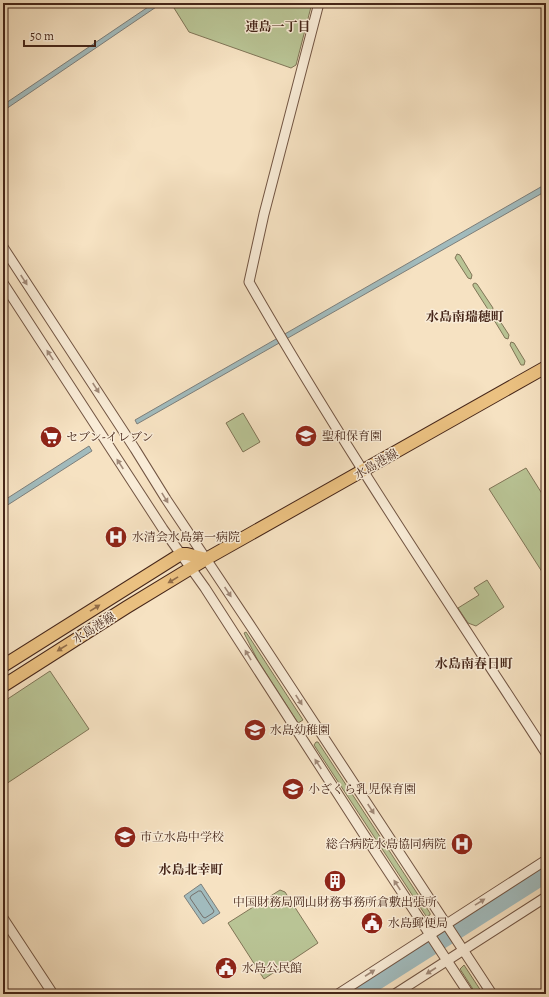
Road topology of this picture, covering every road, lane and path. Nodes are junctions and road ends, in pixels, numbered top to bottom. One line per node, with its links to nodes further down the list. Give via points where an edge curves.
1 (319, 3): 5 (street, via 249,282)
2 (3, 247): 7 (street, one-way to 7)
3 (3, 283): 6 (street, one-way to 3)
4 (546, 367): 5 (main road, 水島港線)
5 (363, 471): 7 (main road, 水島港線); 11 (street)
6 (181, 554): 7 (main road); 8 (street); 9 (main road, 水島港線, one-way to 6)
7 (206, 559): 8 (main road, 水島港線); 15 (street, one-way to 15)
8 (191, 569): 10 (main road, 水島港線, one-way to 10); 16 (street, one-way to 8)
9 (3, 666)
10 (3, 686)
11 (546, 753)
12 (546, 860): 15 (street, one-way to 12)
13 (546, 897): 17 (street)
14 (3, 918): 19 (street)
15 (448, 927): 16 (street); 17 (street)
16 (431, 938): 18 (street); 20 (street, one-way to 16)
17 (464, 950): 18 (street); 23 (street)
18 (447, 961): 21 (street, one-way to 21); 22 (street)
19 (52, 994)
20 (338, 994)
21 (395, 994)
22 (469, 994)
23 (492, 994)

